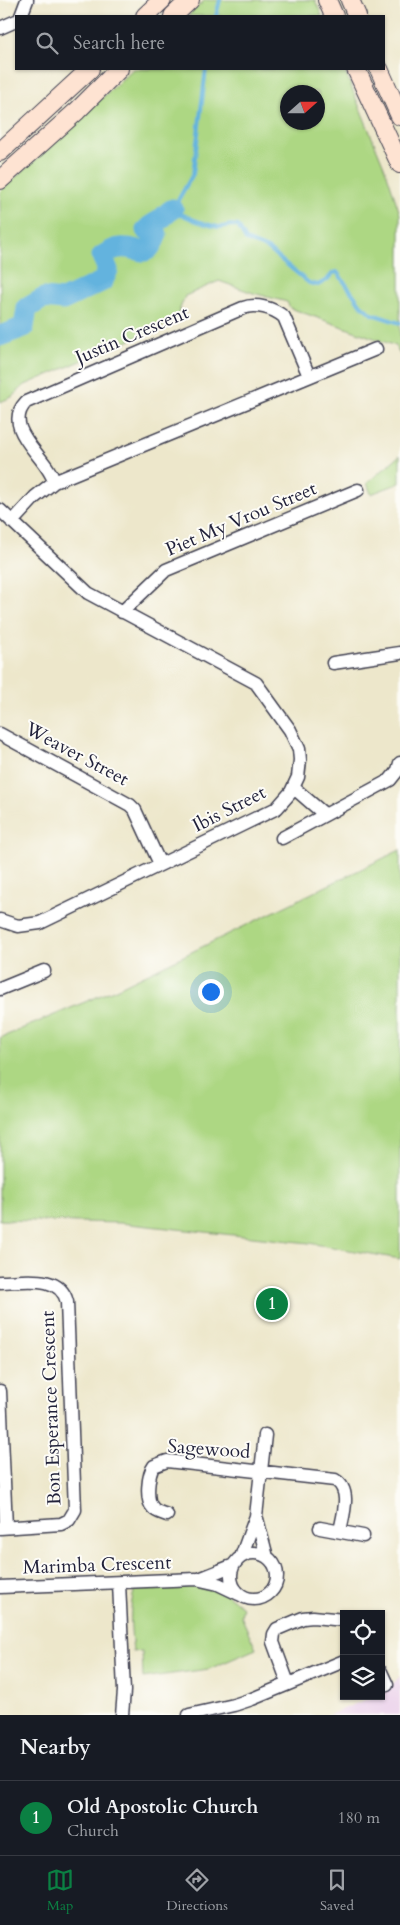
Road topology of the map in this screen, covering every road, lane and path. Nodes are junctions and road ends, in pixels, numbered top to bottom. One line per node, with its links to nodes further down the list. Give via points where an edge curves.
1 (27, 0): 6 (street)
2 (162, 0): 7 (main road)
3 (190, 0): 8 (main road)
4 (327, 0): 9 (main road)
5 (350, 0): 10 (main road)
6 (21, 15)
7 (146, 15)
8 (174, 15)
9 (334, 15)
10 (357, 15)
11 (15, 21): 12 (street)
12 (0, 28)
13 (89, 70): 18 (main road)
14 (118, 70): 20 (main road)
15 (356, 70): 19 (main road)
16 (379, 70): 17 (main road)
17 (400, 116)
18 (0, 152)
19 (400, 164)
20 (0, 180)
21 (376, 348): 22 (street)
22 (309, 376): 23 (street); 23 (street, Justin Crescent, via 284,317 261,306 250,305 20,406 15,417 19,433 26,446 52,474)
23 (54, 482): 26 (street)
24 (358, 490): 27 (street, Piet My Vrou Street, via 166,570)
25 (0, 510): 26 (street, Ibis Street)
26 (12, 522): 27 (street, Ibis Street, via 82,588)
27 (122, 612): 32 (street, Ibis Street, via 256,683 296,739 300,760)
28 (400, 653): 29 (street)
29 (333, 663)
30 (0, 734): 35 (street, Weaver Street, via 130,805)
31 (400, 763): 33 (street, via 390,780)
32 (294, 788): 33 (street); 35 (street, Ibis Street, via 276,808)
33 (324, 814): 34 (street)
34 (282, 838)
35 (160, 864): 36 (street, Ibis Street, via 40,923 18,926)
36 (0, 920)
37 (44, 971): 38 (street)
38 (0, 989)
39 (0, 1282): 45 (street, Bon Esperance Crescent, via 48,1282 61,1288 65,1294 75,1510 69,1520 61,1524)
40 (0, 1391): 45 (street)
41 (265, 1435): 42 (street)
42 (262, 1472): 43 (street, Sagewood, via 168,1461 158,1463 148,1478 149,1500 155,1510); 44 (street); 47 (street, via 339,1482 345,1494)
43 (167, 1515)
44 (256, 1516): 49 (street); 50 (street)
45 (3, 1527)
46 (320, 1528): 47 (street)
47 (340, 1532): 48 (street)
48 (363, 1536)
49 (267, 1557): 50 (street, via 257,1553); 54 (street, via 278,1574 275,1588 259,1599 252,1600)
50 (238, 1561): 51 (street, Marimba Crescent); 54 (street, via 231,1577)
51 (196, 1579): 52 (street, Marimba Crescent); 54 (street, Marimba Crescent, via 218,1584)
52 (119, 1582): 53 (street, Marimba Crescent); 60 (street, via 124,1691)
53 (0, 1588)
54 (239, 1594)
55 (340, 1620): 58 (street, via 308,1617 277,1629 273,1642)
56 (340, 1663): 58 (street)
57 (385, 1681): 59 (street)
58 (288, 1684): 61 (street, via 234,1705)
59 (387, 1685)
60 (122, 1715)
61 (189, 1715)

